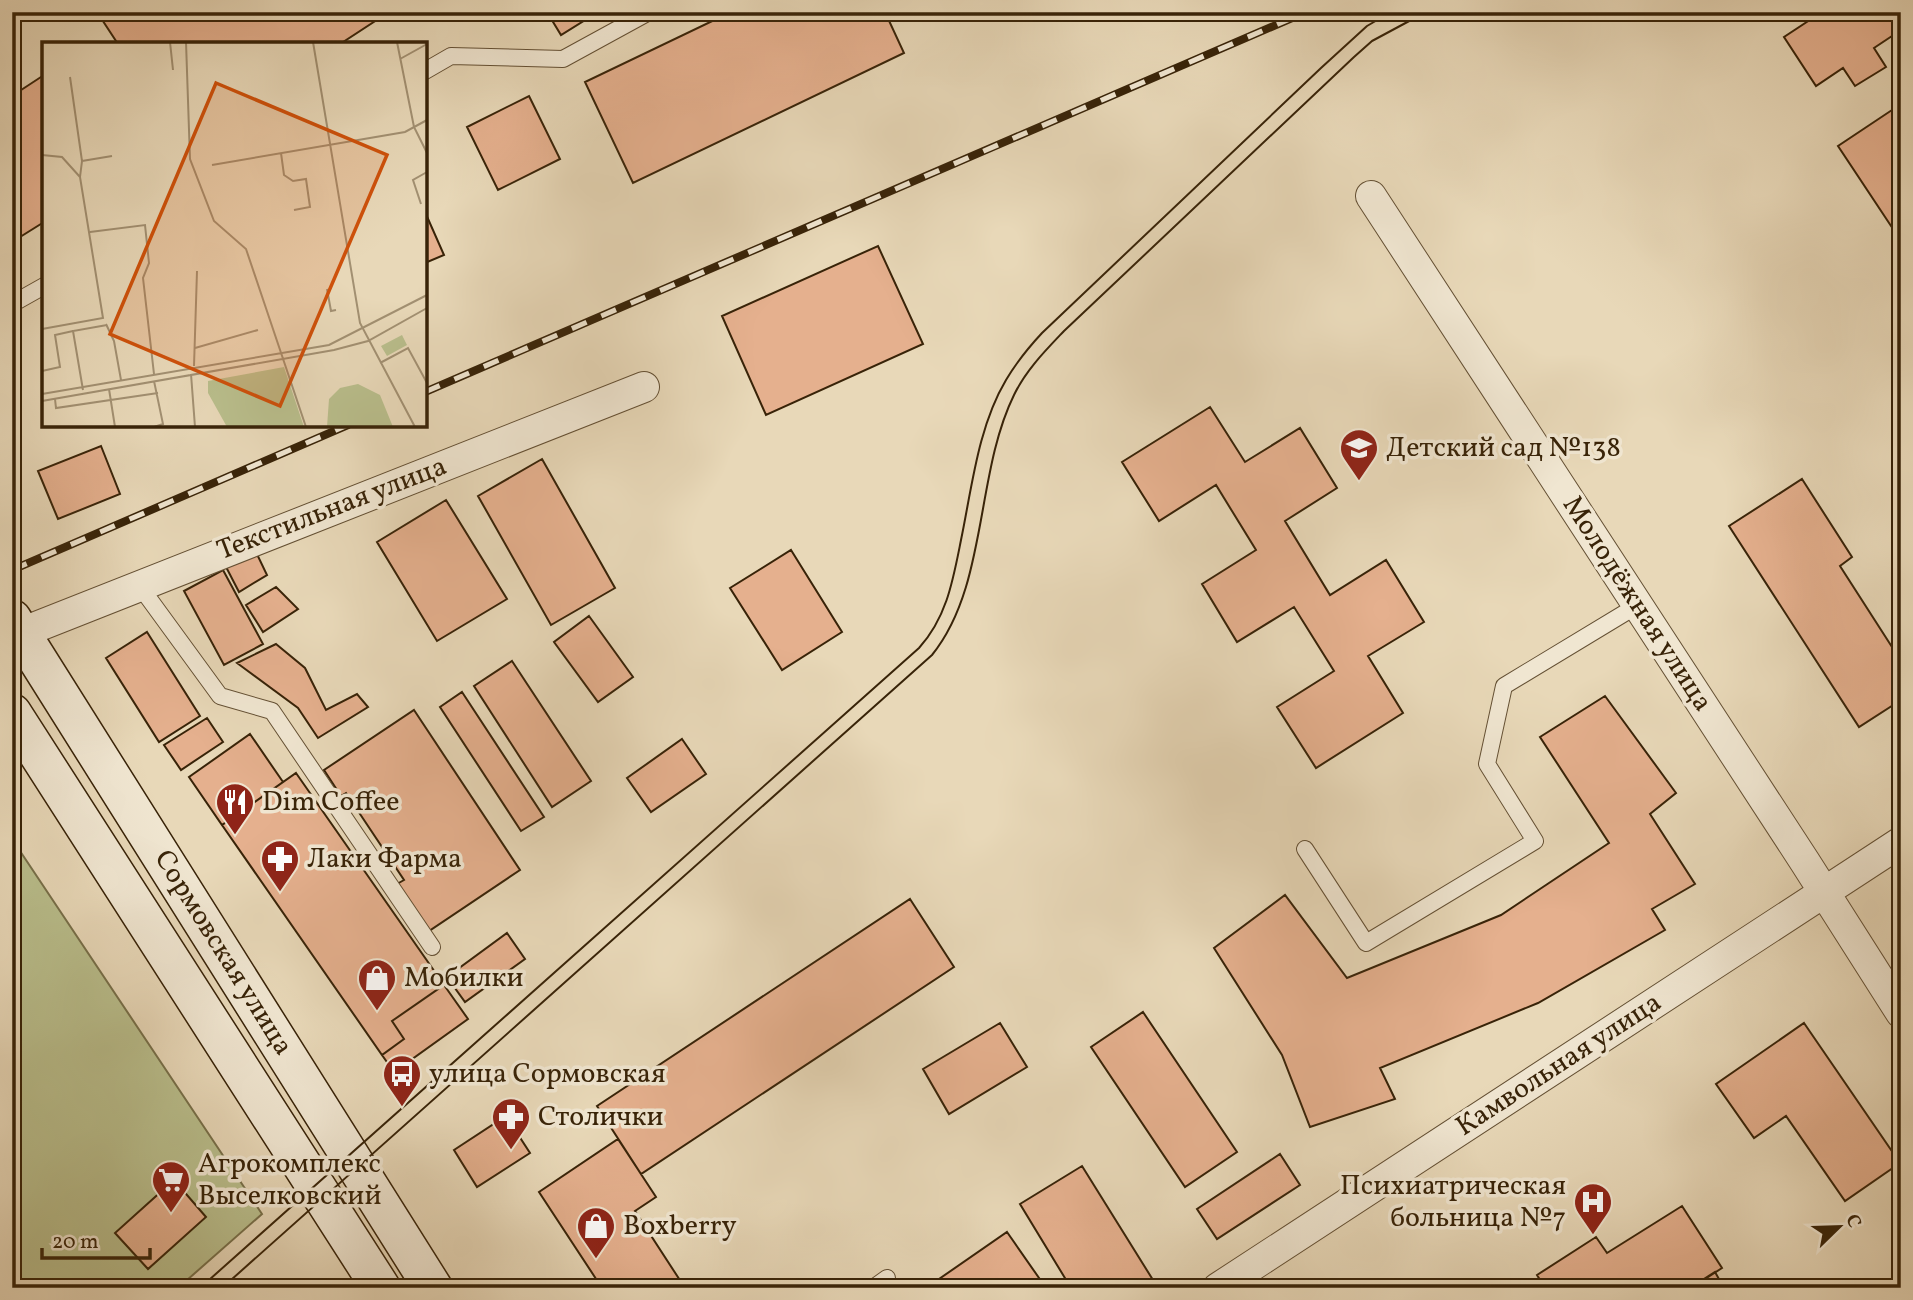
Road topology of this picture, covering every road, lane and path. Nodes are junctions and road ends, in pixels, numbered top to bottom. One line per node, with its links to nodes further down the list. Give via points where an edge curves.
1 (649, 12): 2 (lane, via 563,59 451,56)
2 (427, 70)
3 (1371, 196): 8 (street, Молодёжная улица)
4 (42, 287): 5 (lane)
5 (12, 304)
6 (643, 387): 7 (street, Текстильная улица)
7 (139, 585): 9 (street, Текстильная улица); 14 (lane, via 220,696 272,711)
8 (1638, 605): 12 (lane, via 1504,686 1487,764 1535,841 1366,943); 13 (street, Молодёжная улица)
9 (17, 626): 18 (main road, Сормовская улица)
10 (12, 713): 17 (main road, Сормовская улица)
11 (1901, 842): 13 (street, Камвольная улица)
12 (1305, 849)
13 (1824, 891): 15 (street, Молодёжная улица); 20 (street, Камвольная улица)
14 (432, 947)
15 (1901, 1013)
16 (887, 1278): 19 (lane)
17 (381, 1288)
18 (433, 1288)
19 (873, 1288)
20 (1218, 1288)

